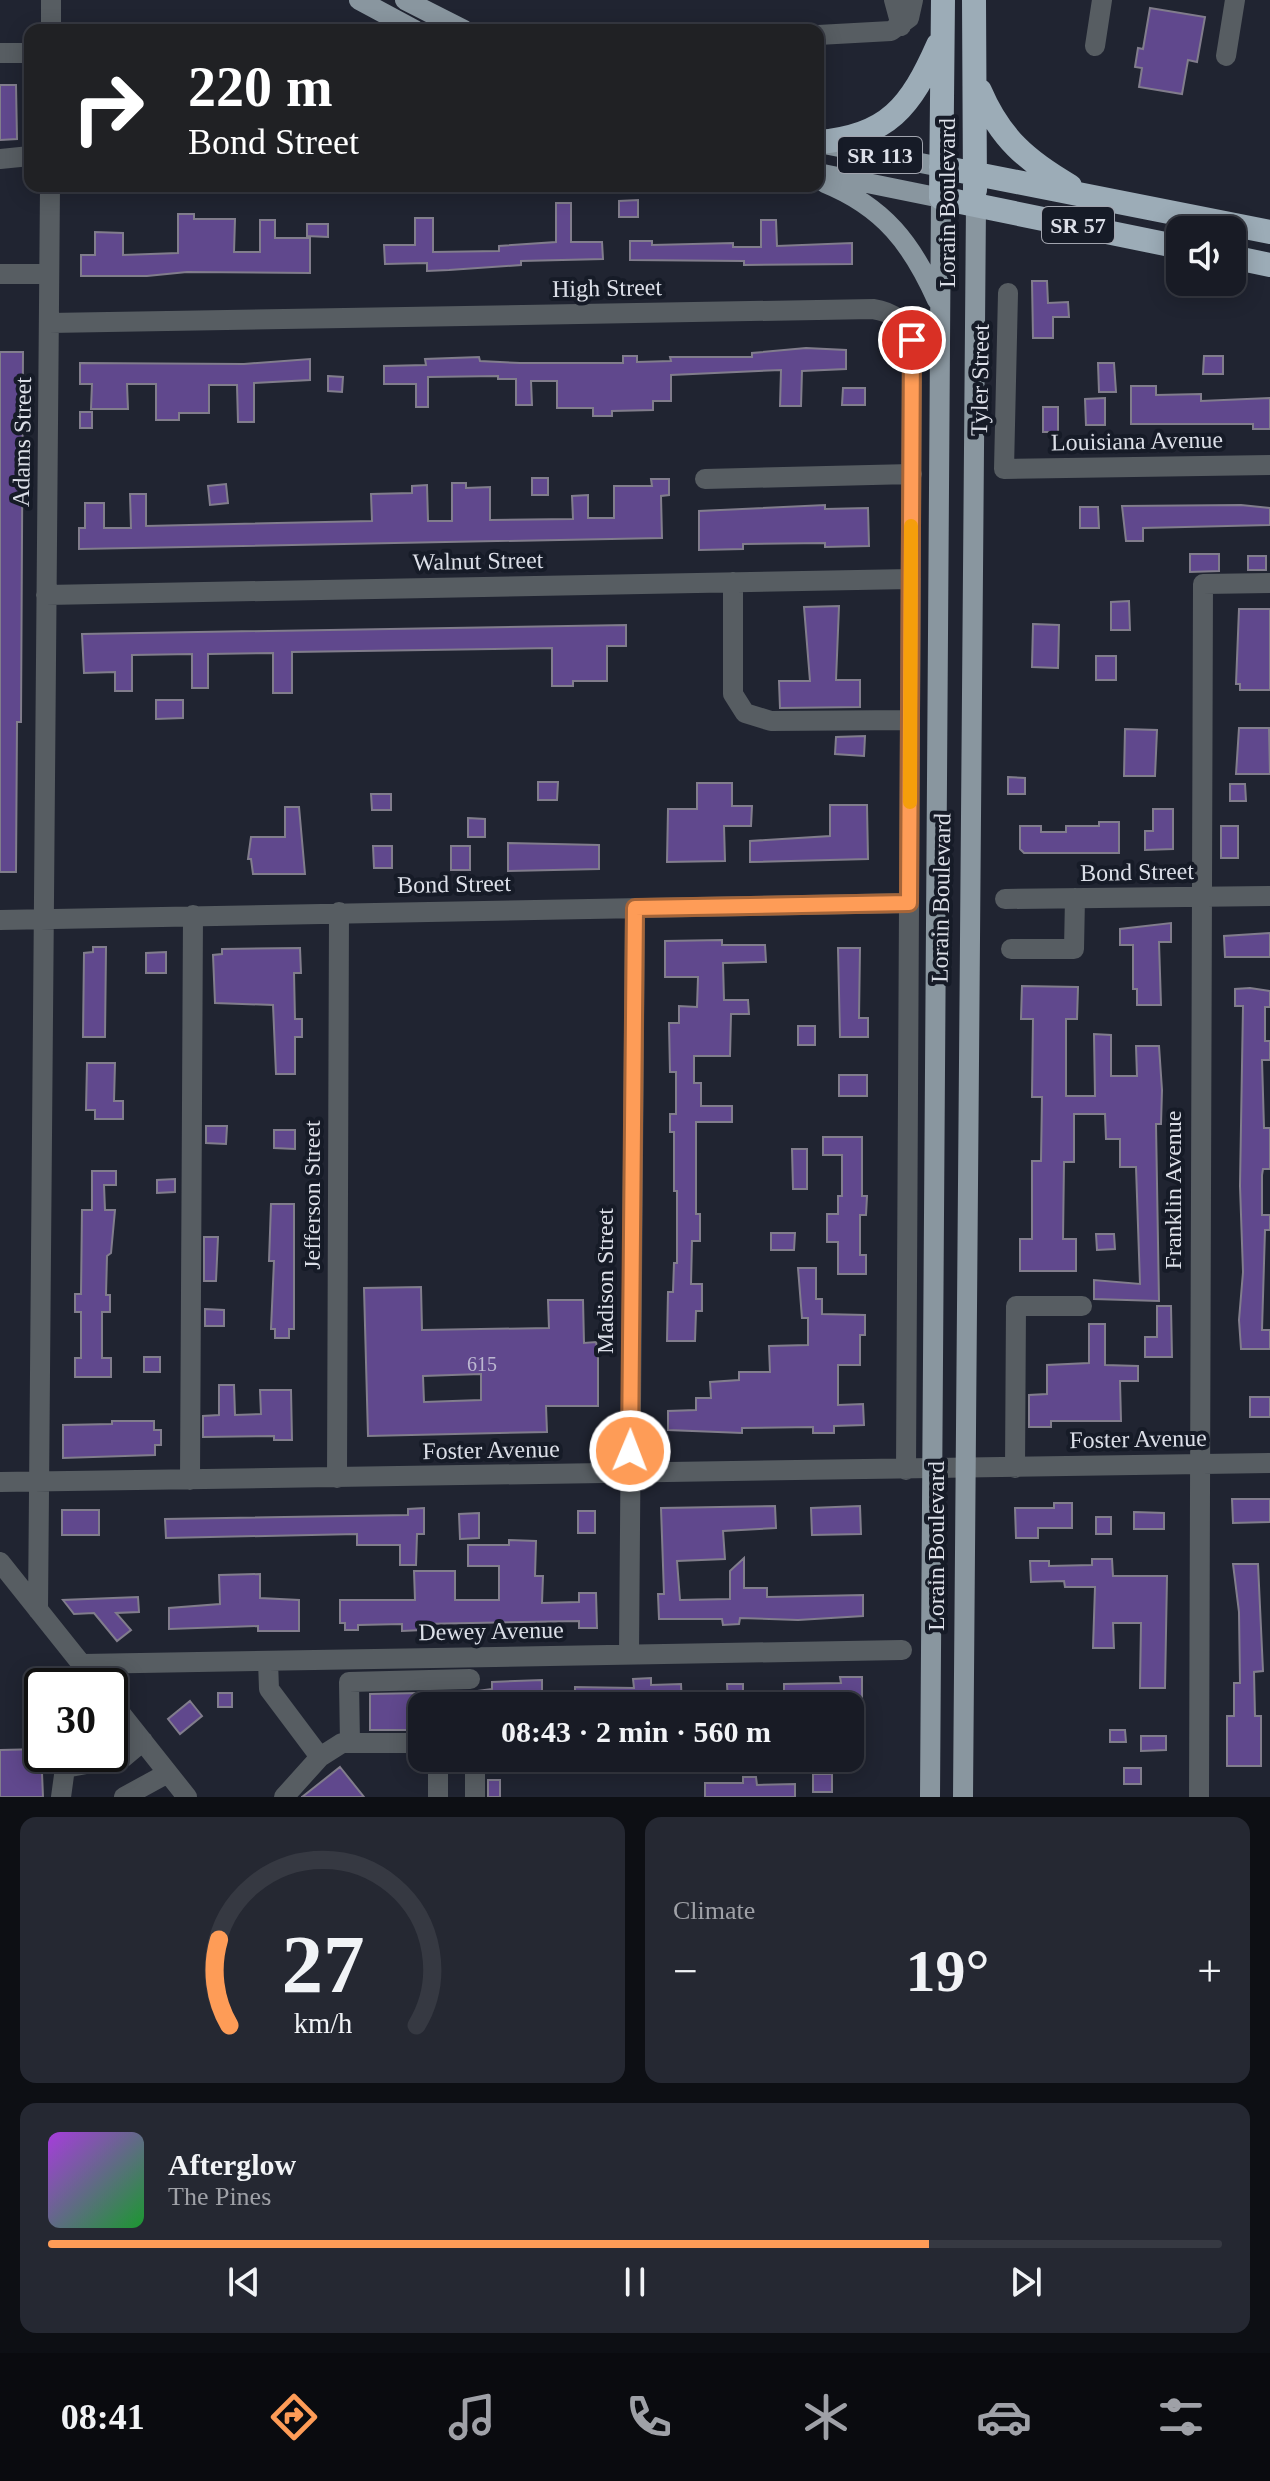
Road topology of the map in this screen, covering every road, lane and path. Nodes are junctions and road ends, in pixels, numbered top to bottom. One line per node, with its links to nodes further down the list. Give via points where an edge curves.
1 (51, 0): 10 (street)
2 (359, 0): 11 (main road)
3 (405, 0): 12 (main road)
4 (894, 0): 13 (street)
5 (913, 0): 13 (street)
6 (943, 0): 15 (highway, Lorain Boulevard)
7 (974, 0): 20 (highway, Lorain Boulevard / SR 57)
8 (1102, 0): 16 (street)
9 (1235, 0): 19 (street)
10 (51, 24)
11 (404, 24)
12 (452, 24)
13 (901, 26): 14 (street, via 879,34)
14 (824, 35)
15 (942, 36): 21 (highway, via 914,94 895,116 872,131); 25 (highway, Lorain Boulevard)
16 (1095, 46)
17 (0, 53): 18 (street)
18 (24, 53)
19 (1226, 56)
20 (974, 60): 27 (highway, Lorain Boulevard); 30 (highway, SR 57, via 992,119 1009,144)
21 (824, 142)
22 (824, 143): 25 (main road, SR 113)
23 (24, 157): 24 (street)
24 (0, 159)
25 (941, 167): 27 (highway, SR 113); 31 (highway, Lorain Boulevard)
26 (824, 174): 31 (main road, SR 113)
27 (975, 174): 30 (highway, SR 113); 32 (highway, Lorain Boulevard)
28 (824, 183): 40 (main road, via 866,202 891,223 912,248)
29 (50, 192): 38 (street, Adams Street)
30 (1086, 196): 33 (highway, SR 57)
31 (941, 198): 32 (highway, SR 57); 40 (main road, Lorain Boulevard)
32 (976, 204): 34 (highway, SR 57); 67 (main road, Lorain Boulevard)
33 (1270, 232)
34 (1166, 244)
35 (1246, 260): 36 (highway)
36 (1270, 265)
37 (0, 274): 38 (street)
38 (49, 274): 41 (street, Adams Street)
39 (1008, 293): 43 (street, Tyler Street)
40 (941, 308): 66 (main road, Lorain Boulevard)
41 (49, 323): 44 (street, High Street, via 886,311 907,327 912,340); 49 (street, Adams Street)
42 (1270, 465): 43 (street, Louisiana Avenue)
43 (1004, 469)
44 (912, 474): 45 (street); 46 (street, High Street)
45 (705, 479)
46 (911, 579): 47 (street, Walnut Street); 50 (street, Lorain Boulevard)
47 (733, 582): 49 (street, Walnut Street); 50 (street, via 733,694 745,713 771,721)
48 (1270, 583): 52 (street, Franklin Avenue, via 1203,584)
49 (46, 595): 59 (street, Adams Street)
50 (910, 720): 55 (street, Lorain Boulevard)
51 (1270, 896): 52 (street, Bond Street)
52 (1199, 897): 53 (street, Bond Street); 64 (street, Franklin Avenue)
53 (1075, 898): 54 (street, Bond Street); 61 (street, via 1074,949)
54 (1005, 899)
55 (909, 903): 56 (street, Bond Street); 68 (street, Lorain Boulevard)
56 (635, 908): 57 (street, Bond Street); 69 (street, Madison Street)
57 (339, 912): 58 (street, Bond Street); 70 (street, Jefferson Street)
58 (193, 915): 59 (street, Bond Street); 71 (street)
59 (44, 919): 60 (street, Bond Street); 73 (street, Adams Street)
60 (0, 920)
61 (1011, 949)
62 (1082, 1306): 65 (street, via 1016,1306)
63 (1270, 1463): 64 (street, Foster Avenue)
64 (1199, 1464): 65 (street, Foster Avenue); 103 (street, Franklin Avenue)
65 (1015, 1468): 67 (street, Foster Avenue)
66 (931, 1469): 67 (street, Foster Avenue); 68 (street, Foster Avenue); 101 (main road, Lorain Boulevard)
67 (964, 1469): 102 (main road, Lorain Boulevard)
68 (906, 1470): 69 (street, Foster Avenue)
69 (630, 1474): 70 (street, Foster Avenue); 77 (street, Madison Street)
70 (337, 1478): 71 (street, Foster Avenue)
71 (190, 1480): 73 (street, Foster Avenue)
72 (0, 1482): 73 (street, Foster Avenue)
73 (39, 1482): 75 (street, Adams Street)
74 (0, 1562): 75 (street)
75 (38, 1610): 80 (street)
76 (902, 1650): 77 (street, Dewey Avenue)
77 (629, 1654): 78 (street, Dewey Avenue)
78 (365, 1659): 79 (street, Dewey Avenue); 83 (street)
79 (268, 1661): 80 (street, Dewey Avenue); 89 (street, via 269,1689)
80 (82, 1664): 81 (street)
81 (85, 1668)
82 (470, 1679): 83 (street)
83 (357, 1682): 86 (street)
84 (128, 1722): 85 (street)
85 (143, 1741): 88 (street); 94 (street)
86 (350, 1743): 87 (street); 89 (street)
87 (408, 1743)
88 (128, 1754)
89 (320, 1757): 98 (street)
90 (64, 1772): 97 (street)
91 (117, 1772): 95 (street)
92 (438, 1772): 99 (street)
93 (475, 1772): 100 (street)
94 (168, 1773): 95 (street); 96 (street)
95 (133, 1795)
96 (185, 1796)
97 (61, 1797)
98 (284, 1797)
99 (438, 1797)
100 (475, 1797)
101 (930, 1797)
102 (963, 1797)
103 (1199, 1797)

